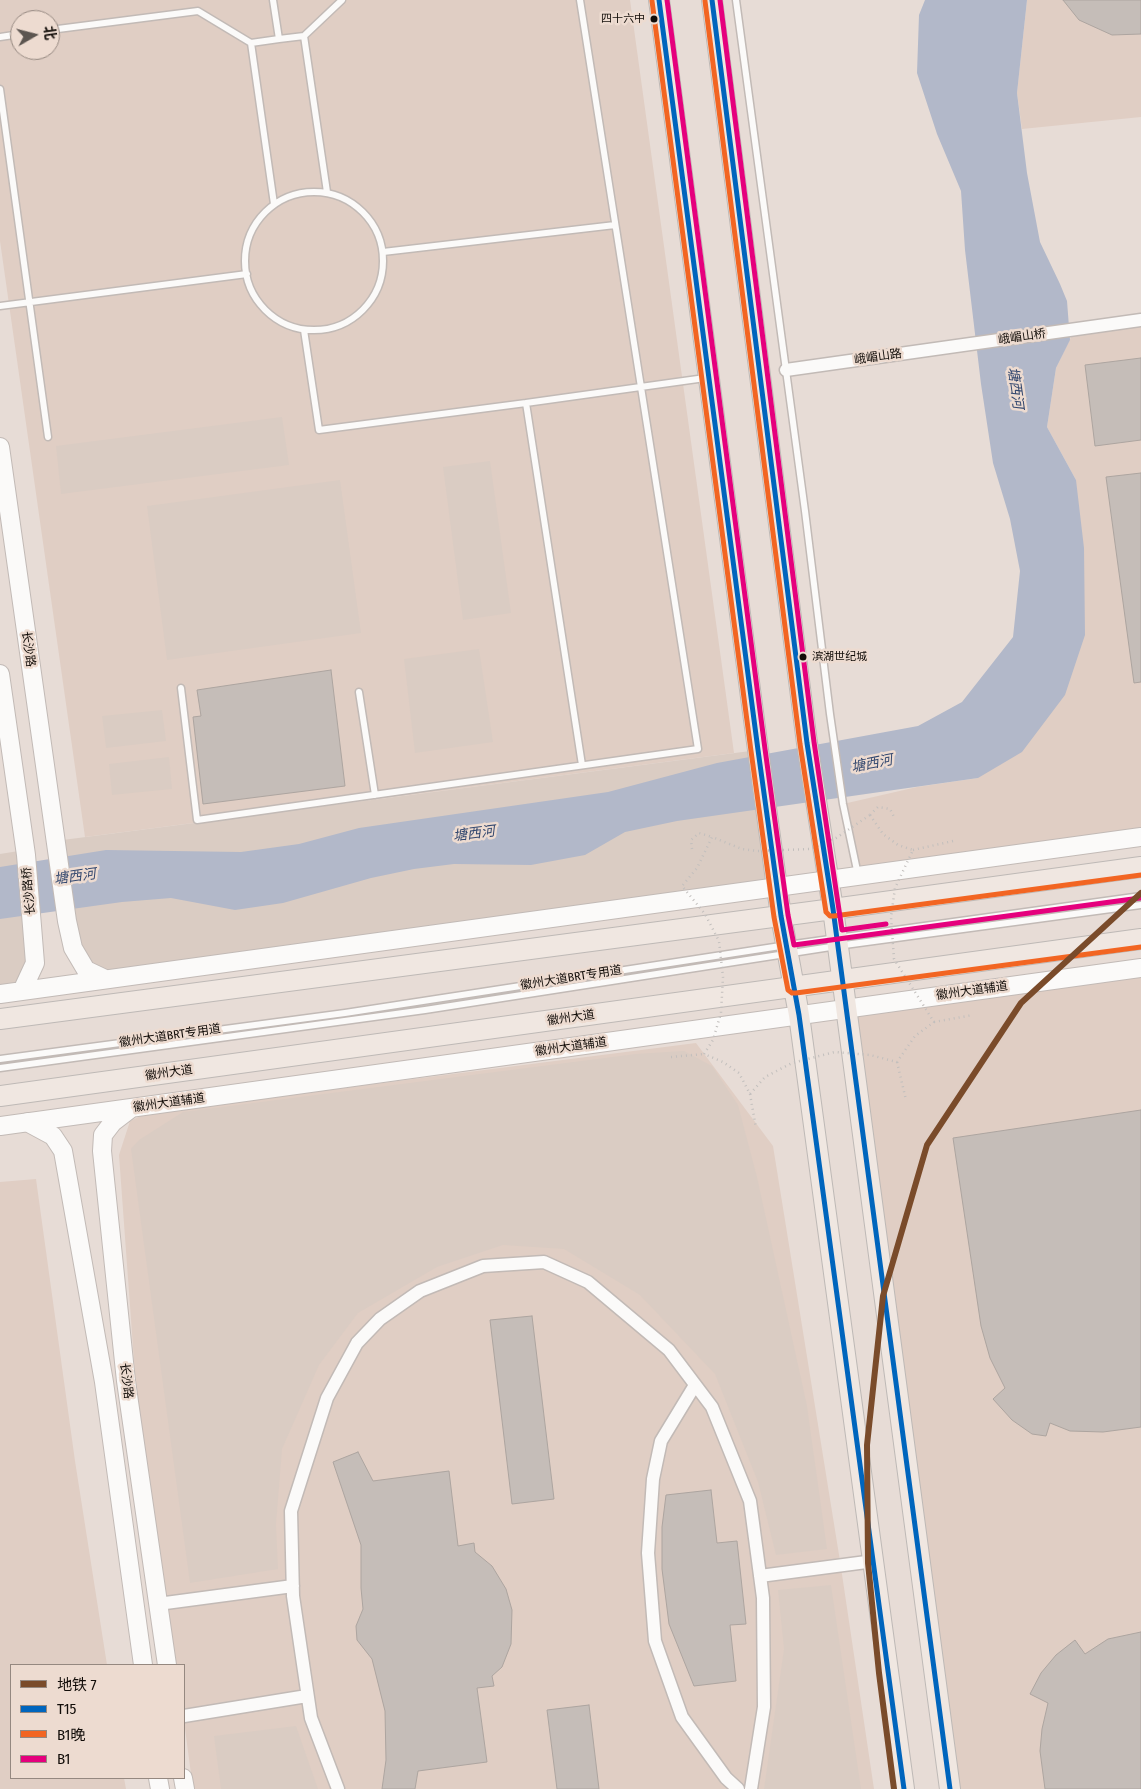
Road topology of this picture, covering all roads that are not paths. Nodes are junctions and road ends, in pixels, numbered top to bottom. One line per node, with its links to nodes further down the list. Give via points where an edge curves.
1 (274, 0): 9 (lane)
2 (342, 0): 8 (lane)
3 (580, 0): 14 (lane)
4 (659, 0): 23 (main road)
5 (712, 0): 36 (main road, via 807,743)
6 (736, 0): 22 (lane)
7 (60, 29): 10 (lane, via 198,11)
8 (304, 36): 9 (lane); 12 (lane)
9 (278, 39): 10 (lane)
10 (251, 43): 13 (lane)
11 (0, 89): 17 (lane)
12 (326, 192): 13 (lane, via 296,194); 15 (lane, via 362,211 376,230)
13 (274, 204): 16 (lane, via 258,221 248,242)
14 (615, 225): 15 (lane); 24 (lane)
15 (383, 252): 20 (lane, via 379,286 360,314 341,326 320,331)
16 (247, 274): 17 (lane); 20 (lane, via 254,296 268,313)
17 (29, 302): 18 (lane); 26 (lane)
18 (0, 306)
19 (1141, 320): 21 (street, 峨嵋山桥)
20 (304, 330): 25 (lane, via 319,430)
21 (969, 345): 22 (street, 峨嵋山路)
22 (786, 370): 35 (lane, via 830,714 843,804)
23 (709, 377): 24 (lane); 37 (main road)
24 (640, 387): 25 (lane); 31 (lane, via 698,749)
25 (526, 403): 31 (lane)
26 (48, 437)
27 (0, 447): 46 (street, 长沙路, via 67,921 73,948 86,970)
28 (0, 674): 49 (street, 长沙路桥, via 26,856 35,963)
29 (180, 688): 32 (lane, via 197,820)
30 (360, 692): 32 (lane)
31 (582, 765): 32 (lane)
32 (375, 795)
33 (1141, 837): 35 (street)
34 (1141, 867): 40 (main road)
35 (858, 876): 36 (street)
36 (828, 880): 37 (street); 40 (main road)
37 (778, 887): 41 (main road); 46 (street)
38 (1141, 896): 43 (lane, 徽州大道BRT专用道)
39 (1141, 905): 43 (lane, 徽州大道BRT专用道)
40 (833, 909): 41 (main road); 43 (main road)
41 (781, 916): 44 (main road); 53 (main road)
42 (1141, 939): 47 (main road, 徽州大道)
43 (837, 942): 44 (lane, 徽州大道BRT专用道); 47 (main road)
44 (788, 949): 48 (main road); 54 (lane, 徽州大道BRT专用道); 55 (lane, 徽州大道BRT专用道, via 425,1010)
45 (1141, 968): 51 (street, 徽州大道辅道)
46 (105, 979): 49 (street)
47 (842, 981): 48 (main road, 徽州大道); 51 (main road)
48 (795, 986): 52 (main road); 56 (main road, 徽州大道)
49 (22, 991): 50 (street)
50 (0, 994)
51 (845, 1009): 52 (street, 徽州大道辅道); 73 (main road)
52 (799, 1015): 57 (street, 徽州大道辅道); 61 (main road)
53 (0, 1019)
54 (0, 1059)
55 (0, 1068)
56 (0, 1096)
57 (132, 1108): 58 (street, 徽州大道辅道); 64 (street, 长沙路, via 113,1122 103,1135 102,1151 126,1381)
58 (27, 1122): 59 (street, 徽州大道辅道); 65 (street, 长沙路, via 54,1136 63,1151 104,1382)
59 (0, 1126)
60 (695, 1385): 62 (street, via 712,1407 750,1501); 63 (street, via 669,1350 641,1325 588,1282 544,1262 483,1266 420,1292 380,1319 357,1343 327,1398 291,1511); 70 (street, via 661,1441 653,1480 648,1553 655,1641 682,1717 726,1778)
61 (874, 1561): 62 (street); 72 (main road)
62 (760, 1576): 71 (street, via 764,1707)
63 (293, 1586): 64 (street); 67 (street)
64 (158, 1604): 66 (street, 长沙路)
65 (143, 1664)
66 (167, 1664)
67 (307, 1696): 68 (street); 69 (street, via 310,1718)
68 (185, 1716)
69 (338, 1789)
70 (738, 1789)
71 (751, 1789)
72 (904, 1789)
73 (950, 1789)

